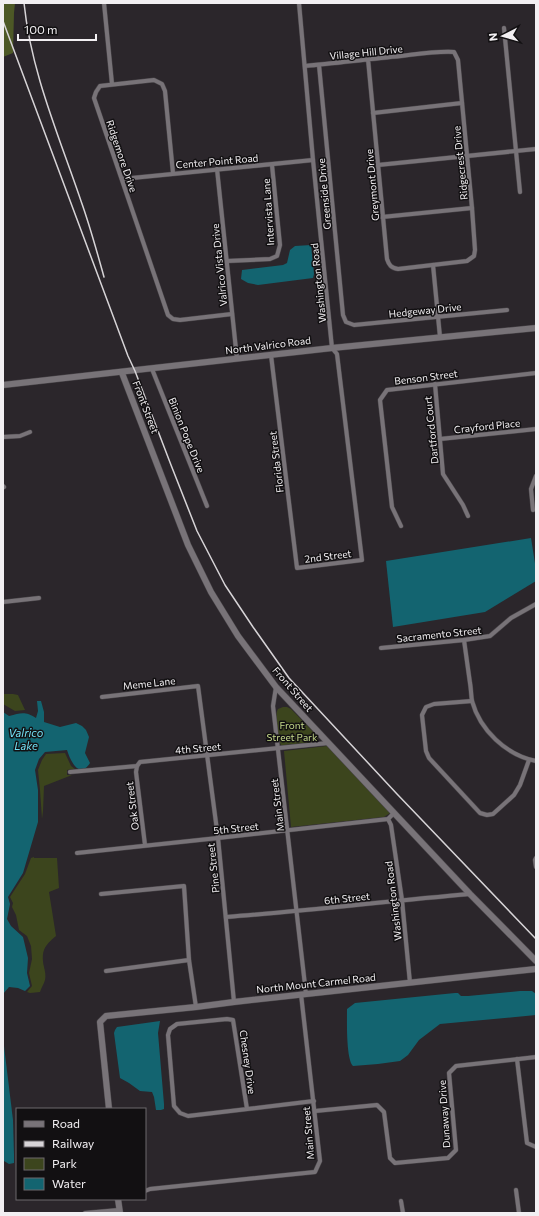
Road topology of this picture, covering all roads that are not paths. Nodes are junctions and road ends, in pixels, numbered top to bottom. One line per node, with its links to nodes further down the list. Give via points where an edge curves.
1 (104, 3): 8 (street)
2 (299, 3): 7 (street, Washington Road)
3 (504, 28): 12 (street)
4 (428, 53): 5 (street, Village Hill Drive); 9 (street, Ridgecrest Drive, via 454,52 458,60)
5 (368, 59): 6 (street, Village Hill Drive); 10 (street, Greymont Drive)
6 (319, 64): 7 (street, Village Hill Drive); 28 (street, Greenside Drive, via 343,315)
7 (305, 66): 14 (street, Washington Road)
8 (112, 84): 18 (street, Ridgemore Drive, via 154,80 162,84); 19 (street, Ridgemore Drive, via 100,86 94,98)
9 (462, 103): 10 (street); 13 (street, Ridgecrest Drive)
10 (373, 113): 16 (street, Greymont Drive)
11 (536, 149): 12 (street)
12 (516, 151): 13 (street); 20 (street)
13 (468, 156): 16 (street); 21 (street, Ridgecrest Drive)
14 (313, 160): 15 (street, Center Point Road); 31 (street, Washington Road)
15 (272, 165): 17 (street, Center Point Road); 23 (street, Intervista Lane, via 280,245 277,256 270,259)
16 (378, 165): 22 (street, Greymont Drive)
17 (217, 169): 18 (street, Center Point Road); 23 (street, Valrico Vista Drive)
18 (173, 173): 19 (street, Center Point Road)
19 (122, 179): 26 (street, Ridgemore Drive, via 168,315 180,320)
20 (520, 192)
21 (472, 208): 22 (street); 24 (street, Ridgecrest Drive, via 474,256 467,261)
22 (382, 217): 24 (street, Greymont Drive, via 390,265 398,269)
23 (227, 261): 26 (street, Valrico Vista Drive)
24 (433, 265): 27 (street)
25 (507, 310): 27 (street, Hedgeway Drive)
26 (232, 314): 33 (street, Valrico Vista Drive)
27 (438, 317): 28 (street, Hedgeway Drive, via 354,325); 30 (street)
28 (346, 322)
29 (536, 328): 30 (street, North Valrico Road)
30 (440, 337): 31 (street, North Valrico Road)
31 (332, 348): 32 (street, North Valrico Road); 48 (street, Washington Road, via 337,354)
32 (271, 355): 33 (street, North Valrico Road); 49 (street, Florida Street)
33 (237, 359): 34 (street, North Valrico Road)
34 (152, 369): 35 (street, North Valrico Road); 44 (street, Binion Pope Drive)
35 (122, 372): 38 (street, North Valrico Road); 56 (street, Front Street, via 188,545 211,592 238,636)
36 (536, 373): 37 (street, Benson Street)
37 (434, 384): 42 (street, Dartford Court); 47 (street, Benson Street, via 386,390 380,400 392,507)
38 (3, 385)
39 (536, 429): 42 (street, Crayford Place)
40 (30, 432): 41 (street, via 20,436)
41 (3, 437)
42 (440, 439): 46 (street, Dartford Court, via 443,474)
43 (536, 476): 45 (street, via 531,489)
44 (207, 506)
45 (533, 510)
46 (468, 516)
47 (401, 526)
48 (362, 560): 49 (street, 2nd Street)
49 (296, 568)
50 (39, 598): 51 (street)
51 (3, 602)
52 (536, 604): 53 (street, Sacramento Street, via 511,618 490,636)
53 (464, 640): 54 (street, Sacramento Street); 58 (street)
54 (381, 648)
55 (198, 686): 57 (street, Meme Lane); 61 (street, Pine Street)
56 (276, 687): 59 (street, Front Street); 60 (street, Main Street, via 273,706)
57 (102, 697)
58 (472, 701): 62 (street, via 481,721 493,738 510,751); 62 (street, via 434,704 426,707 422,715 429,758 480,813 493,814 514,794)
59 (328, 743): 60 (street, 4th Street); 66 (street, Front Street)
60 (278, 749): 61 (street, 4th Street); 68 (street, Main Street)
61 (207, 756): 64 (street, 4th Street, via 140,762); 69 (street, Pine Street)
62 (529, 760): 63 (street)
63 (536, 761)
64 (137, 766): 65 (street, 4th Street); 70 (street, Oak Street)
65 (70, 772)
66 (394, 813): 67 (street); 75 (street, Front Street)
67 (388, 818): 68 (street, 5th Street); 76 (street, Washington Road)
68 (288, 830): 69 (street, 5th Street); 77 (street, Main Street)
69 (218, 838): 70 (street, 5th Street); 78 (street, Pine Street)
70 (145, 845): 71 (street, 5th Street)
71 (77, 853)
72 (536, 858): 73 (street)
73 (536, 867)
74 (101, 894): 79 (street, via 184,886)
75 (470, 894): 76 (street, 6th Street); 80 (street, Front Street)
76 (402, 900): 77 (street, 6th Street); 83 (street, Washington Road)
77 (297, 912): 78 (street, 6th Street); 84 (street, Main Street)
78 (226, 918): 85 (street, Pine Street)
79 (189, 960): 82 (street); 86 (street)
80 (536, 961)
81 (536, 969): 83 (street, North Mount Carmel Road)
82 (106, 971)
83 (410, 983): 84 (street, North Mount Carmel Road)
84 (304, 994): 85 (street, North Mount Carmel Road); 89 (street, Main Street)
85 (234, 1002): 86 (street, North Mount Carmel Road)
86 (196, 1007): 90 (street, North Mount Carmel Road, via 106,1016 100,1022)
87 (536, 1057): 88 (street, Dunaway Drive)
88 (517, 1059): 92 (street, Dunaway Drive, via 456,1066 449,1073 456,1150 448,1158 394,1163 390,1158 384,1112 377,1105); 93 (street, via 527,1143)
89 (314, 1101): 91 (street, Chesney Drive); 92 (street, Main Street)
90 (109, 1108)
91 (246, 1109): 91 (street, Chesney Drive, via 188,1116 180,1113 174,1106 168,1035 170,1029 177,1024 233,1020)
92 (315, 1111): 95 (street, Main Street, via 320,1161 315,1172)
93 (536, 1147)
94 (516, 1190): 101 (street)
95 (146, 1191)
96 (118, 1200): 98 (street)
97 (401, 1201): 100 (street)
98 (120, 1212): 99 (street)
99 (85, 1213)
100 (403, 1213)
101 (518, 1213)

